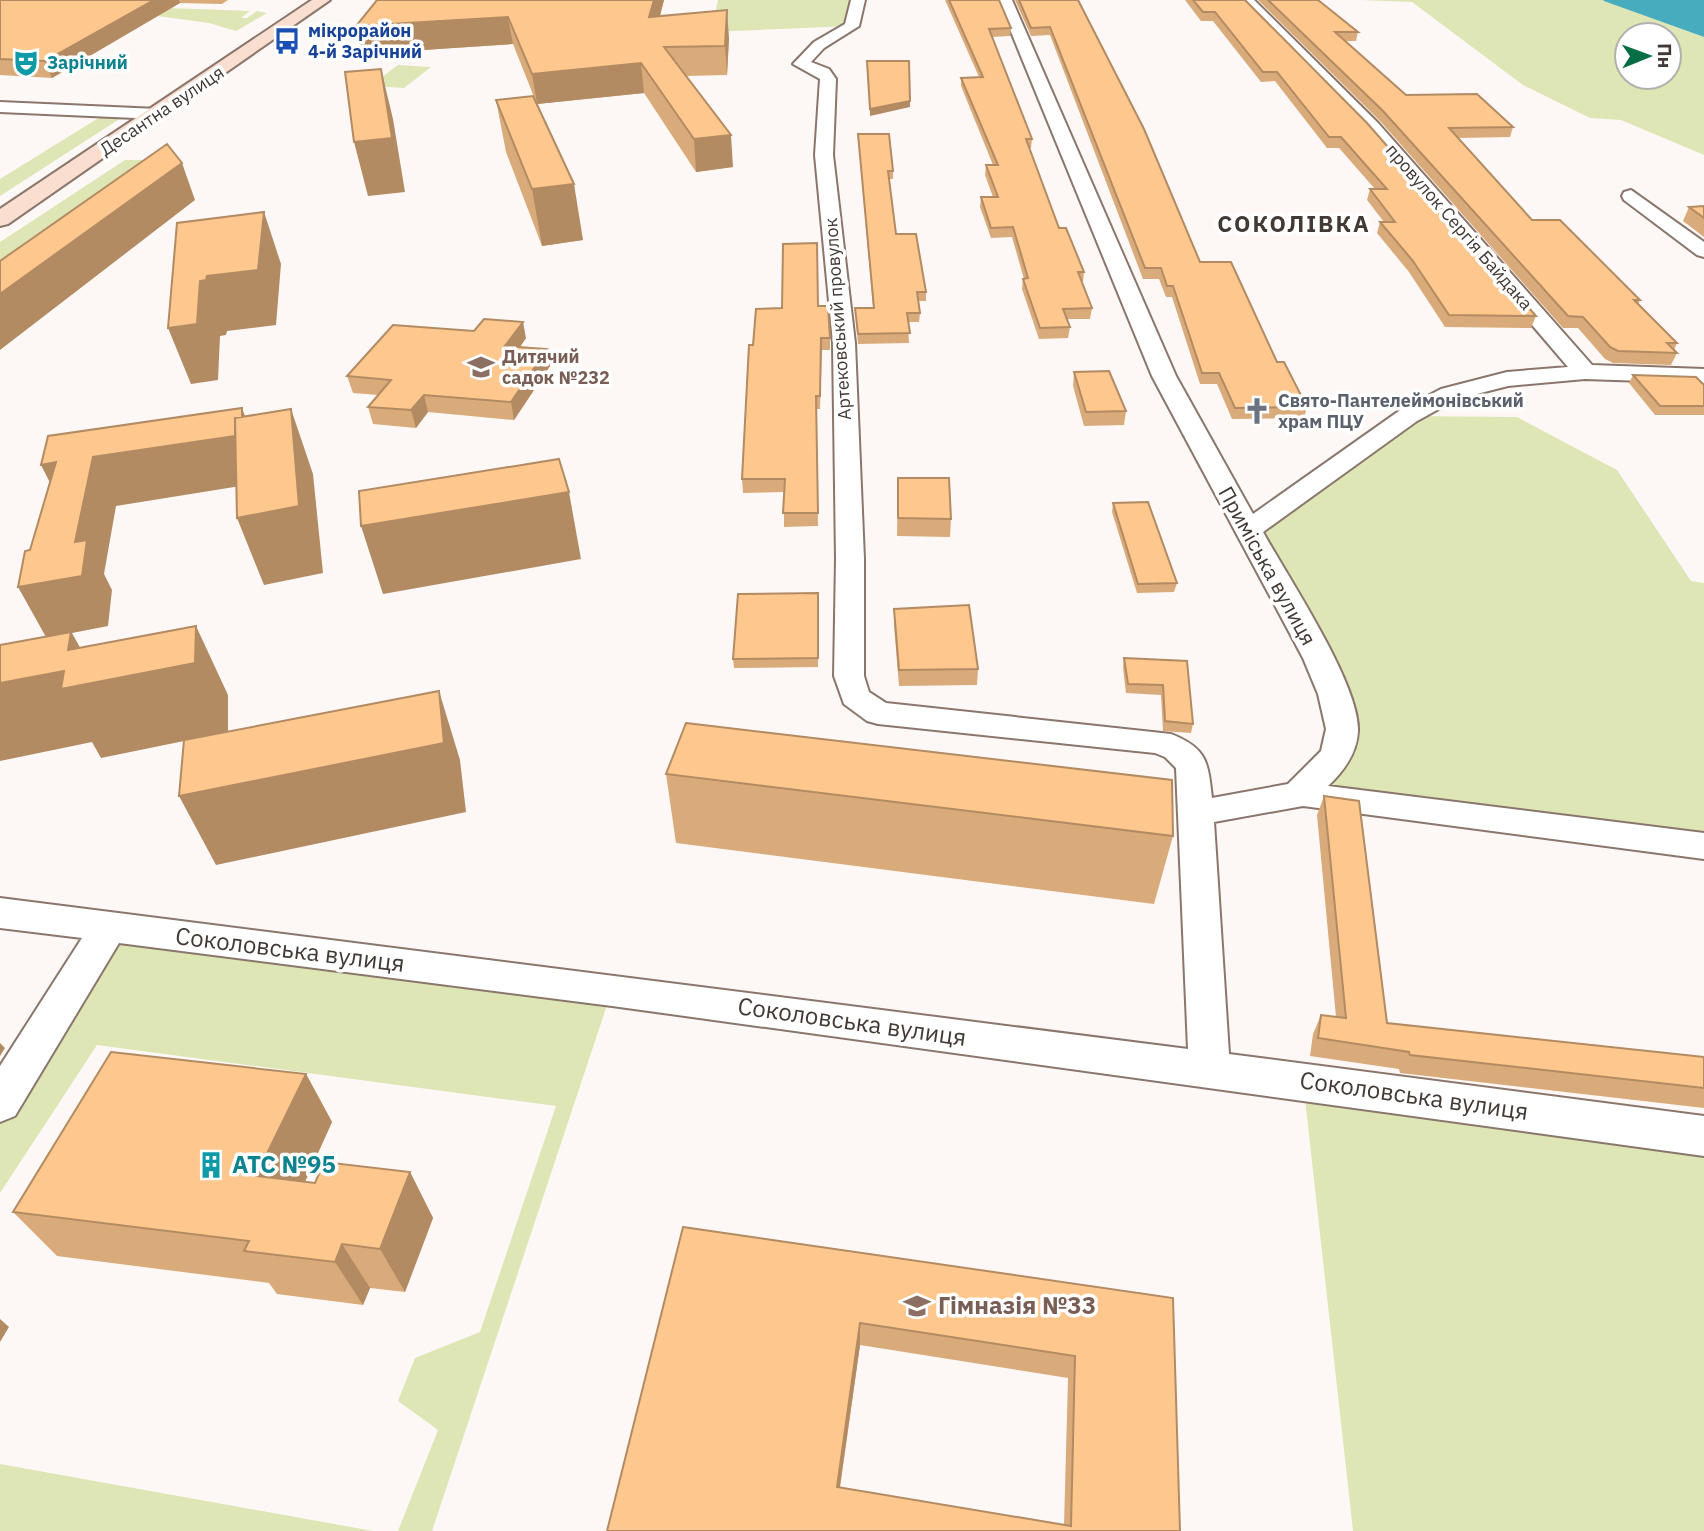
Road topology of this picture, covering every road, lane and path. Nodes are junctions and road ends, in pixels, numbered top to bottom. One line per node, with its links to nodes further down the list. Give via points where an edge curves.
1 (322, 0): 6 (main road, Десантна вулиця)
2 (858, 0): 14 (street, Артековський провулок, via 852,26 819,45 801,64 824,72 828,79 824,155 844,343 849,676 855,697 878,713 1159,742 1178,749 1192,764)
3 (1005, 0): 12 (street, Приміська вулиця, via 1164,376)
4 (1247, 0): 10 (street, провулок Сергія Байдака, via 1372,127)
5 (0, 107): 6 (street)
6 (158, 114): 8 (main road, Десантна вулиця)
7 (1631, 196): 9 (street)
8 (0, 219)
9 (1704, 251)
10 (1585, 372): 11 (street); 12 (street, via 1507,379 1448,394 1408,416)
11 (1704, 376)
12 (1246, 531): 13 (street, Приміська вулиця, via 1318,658 1334,694 1342,729 1337,754)
13 (1298, 795): 14 (street); 15 (street)
14 (1195, 813): 18 (street)
15 (1704, 846)
16 (0, 913): 17 (street, Соколовська вулиця)
17 (108, 928): 18 (street, Соколовська вулиця); 19 (street)
18 (1209, 1070): 20 (street, Соколовська вулиця)
19 (0, 1103)
20 (1704, 1136)

